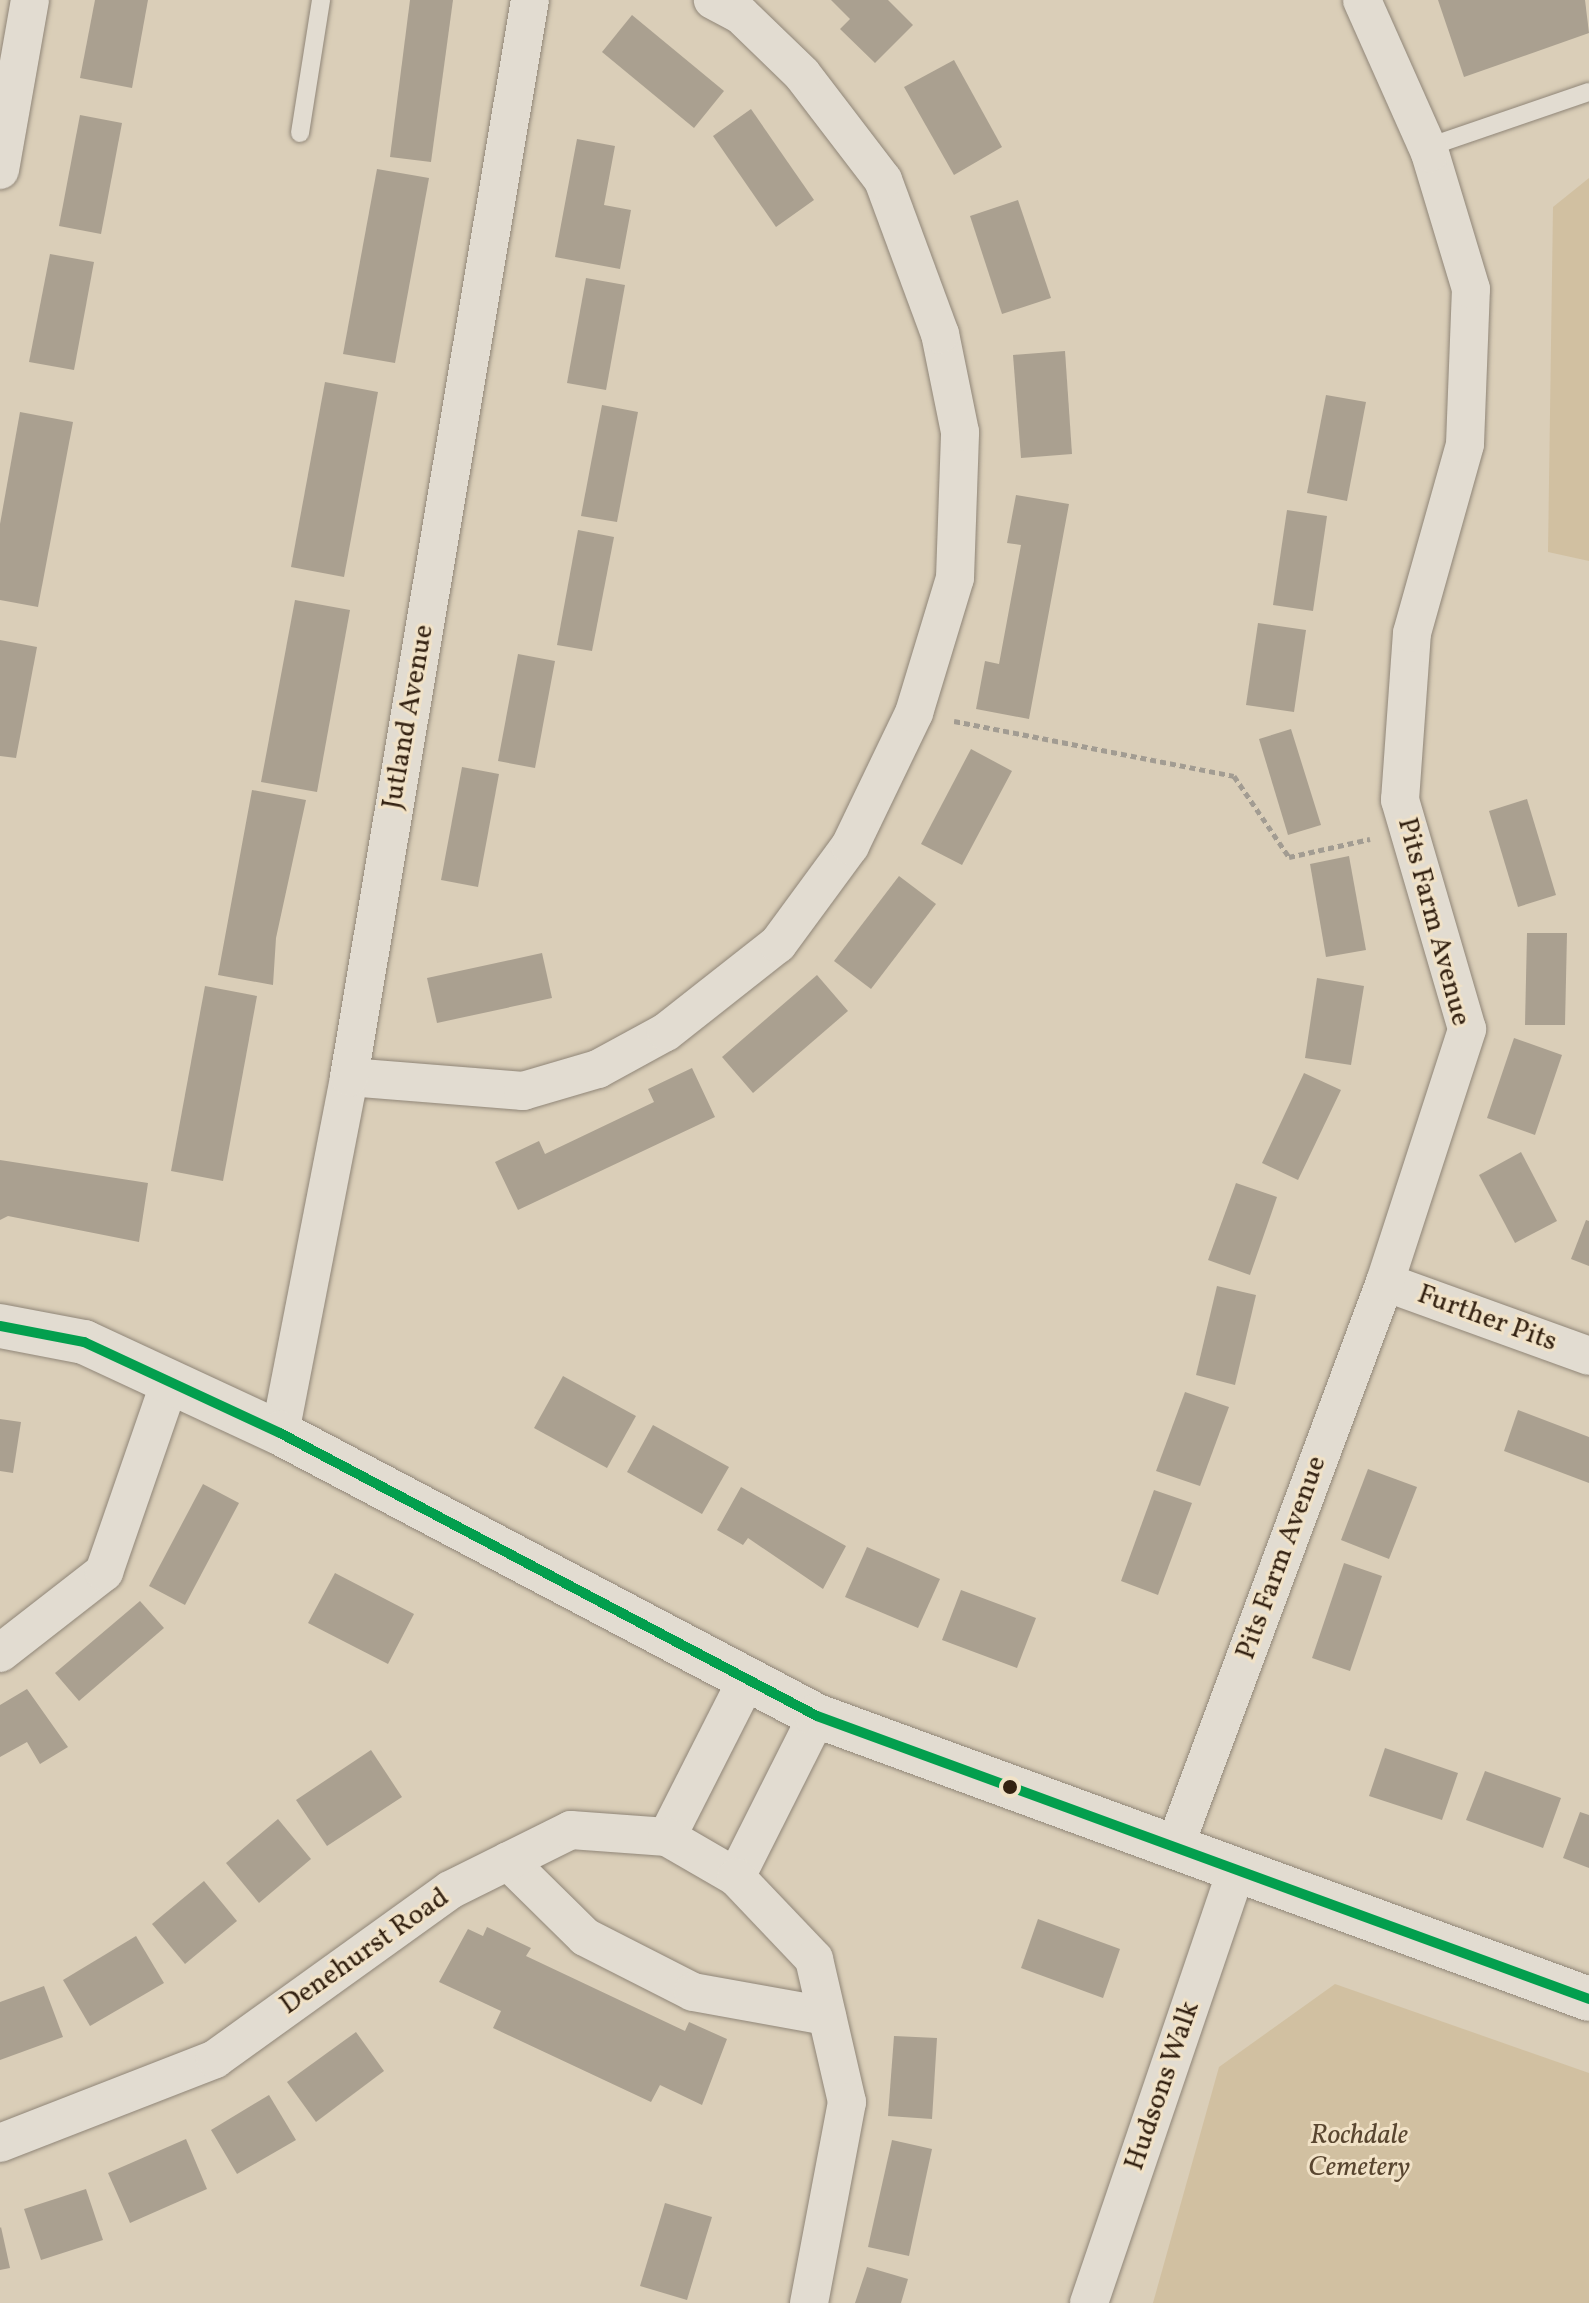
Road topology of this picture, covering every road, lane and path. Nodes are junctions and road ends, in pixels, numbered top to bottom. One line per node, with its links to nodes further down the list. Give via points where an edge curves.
1 (30, 0): 9 (street)
2 (321, 0): 7 (lane)
3 (530, 0): 12 (street, Jutland Avenue)
4 (713, 0): 10 (street, via 741,15 802,74 883,180 940,334 960,432 955,578)
5 (1362, 0): 8 (street, Pits Farm Avenue)
6 (1589, 92): 8 (lane)
7 (300, 133)
8 (1429, 150): 11 (street, Pits Farm Avenue, via 1471,289 1465,444 1412,633 1400,800)
9 (0, 170)
10 (914, 713): 11 (path, via 1234,776 1289,857); 12 (street, via 850,846 778,944 666,1032 598,1069 523,1091)
11 (1409, 831): 13 (street, Pits Farm Avenue, via 1467,1029)
12 (349, 1077): 17 (street, Jutland Avenue)
13 (1385, 1282): 15 (street, Further Pits); 22 (street, Pits Farm Avenue)
14 (0, 1326): 16 (main road, via 84,1342)
15 (1589, 1356)
16 (170, 1381): 17 (main road); 18 (street, via 104,1572)
17 (280, 1433): 19 (main road)
18 (0, 1653)
19 (747, 1679): 20 (main road); 21 (street)
20 (817, 1716): 22 (main road); 25 (street)
21 (667, 1837): 23 (street, Denehurst Road, via 571,1830); 25 (street, Denehurst Road)
22 (1175, 1846): 24 (main road)
23 (508, 1861): 27 (street, via 585,1937 693,1992); 28 (street, Denehurst Road, via 450,1890 215,2059)
24 (1237, 1869): 26 (main road); 30 (street, Hudsons Walk)
25 (736, 1877): 27 (street, Denehurst Road, via 814,1959)
26 (1589, 1999)
27 (827, 2016): 29 (street, Denehurst Road, via 847,2102)
28 (0, 2143)
29 (809, 2303)
30 (1089, 2303)

